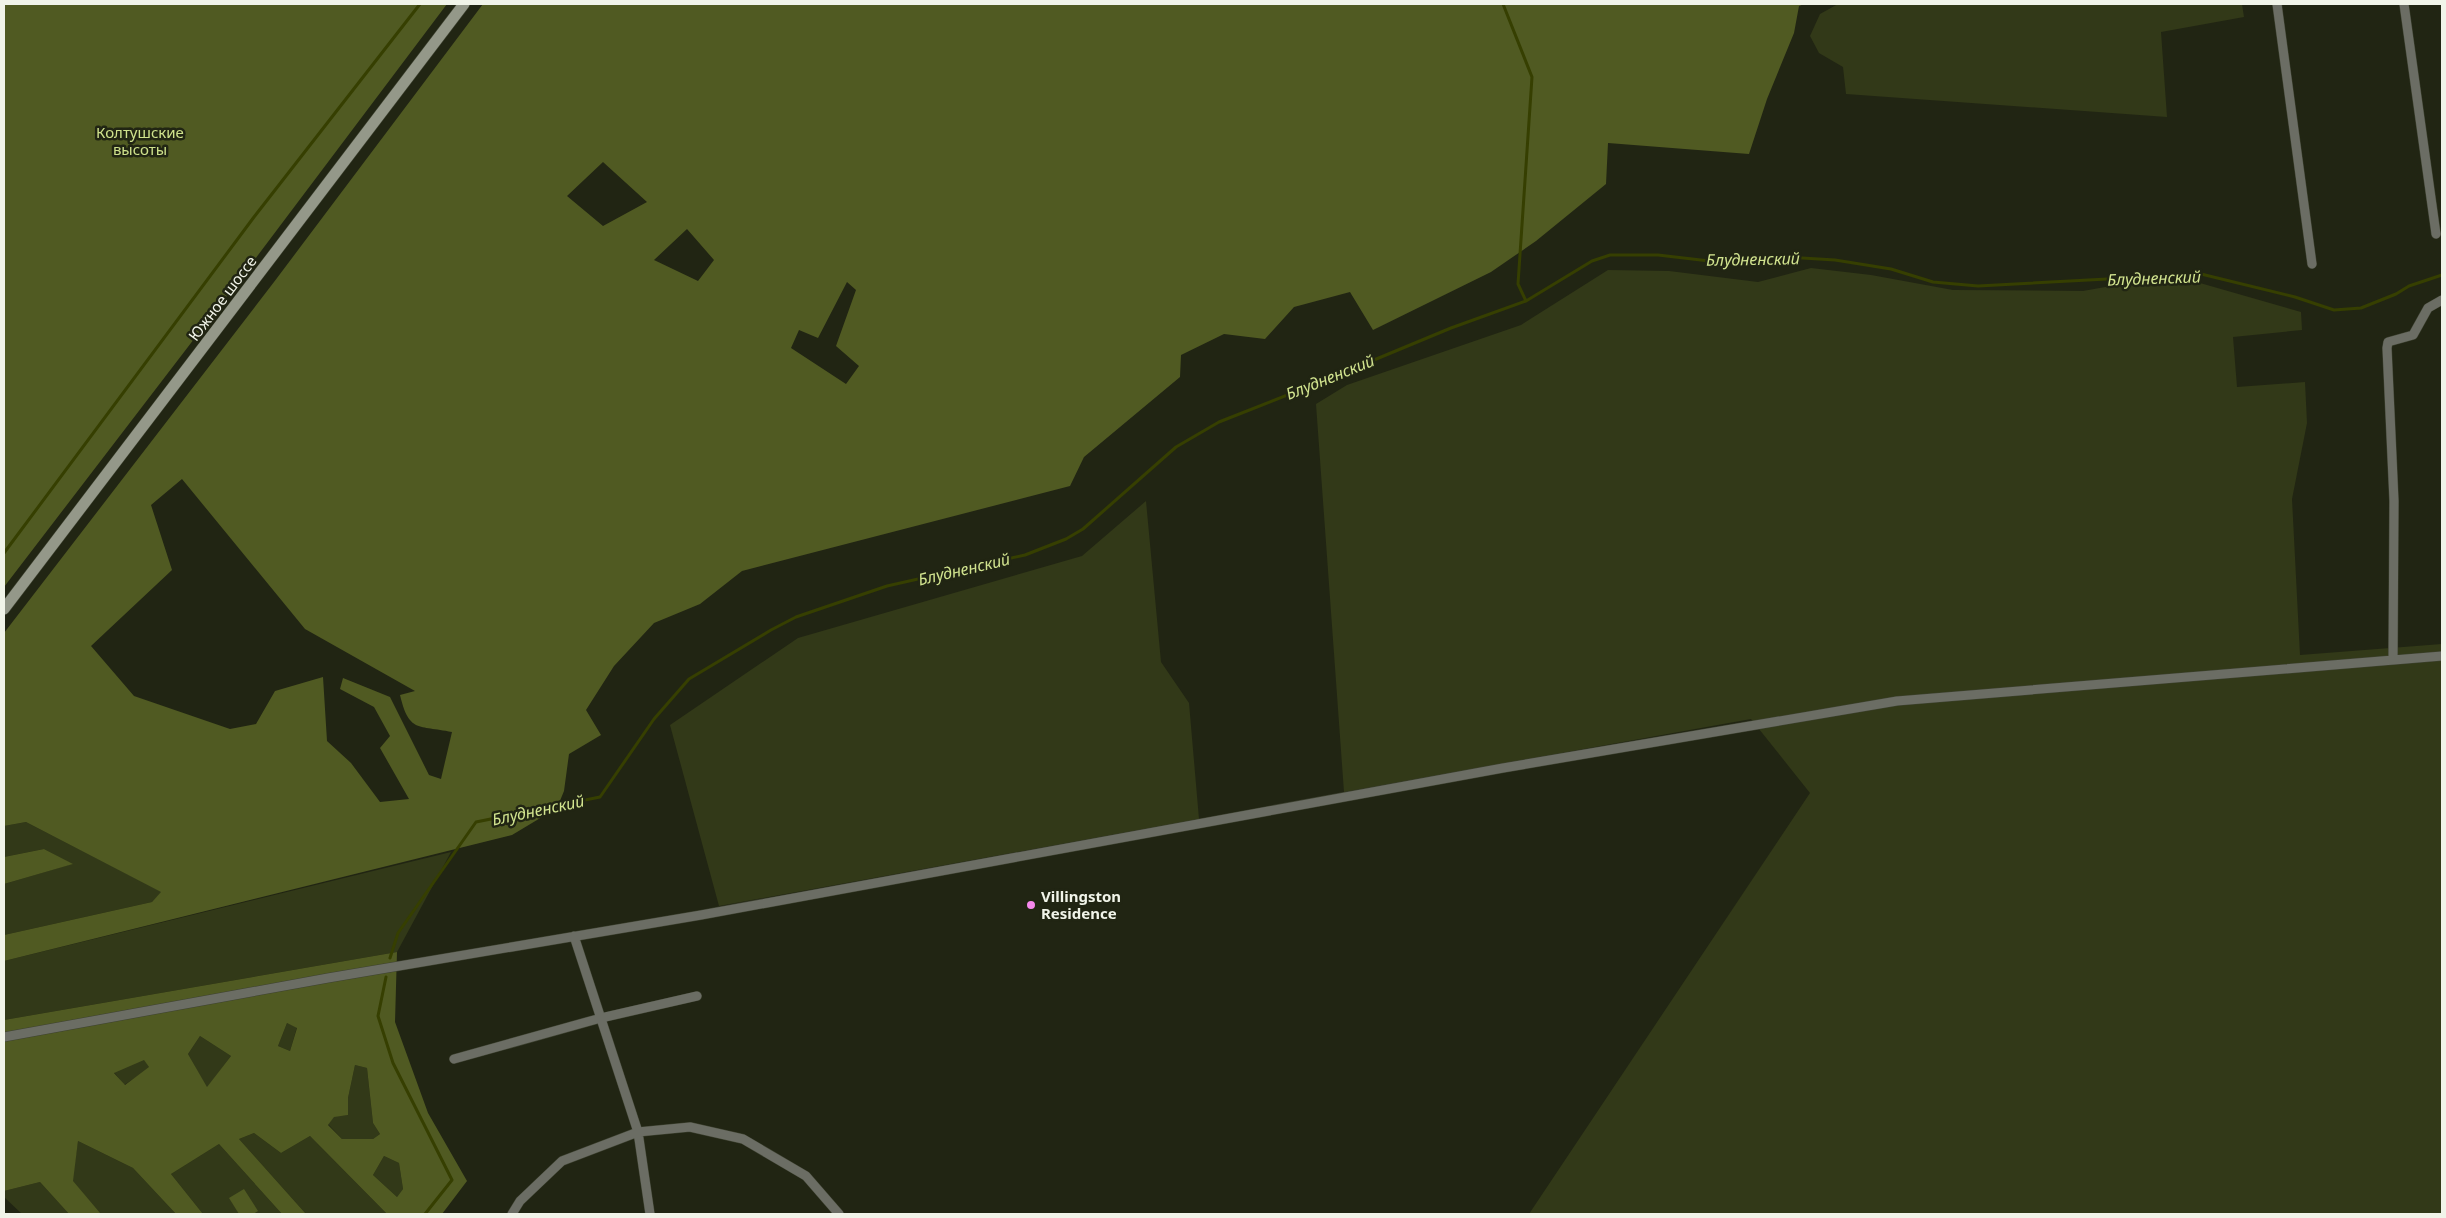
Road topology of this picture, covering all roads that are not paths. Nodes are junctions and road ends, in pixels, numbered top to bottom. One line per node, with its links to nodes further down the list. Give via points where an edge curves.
1 (464, 4): 7 (street, Южное шоссе)
2 (2277, 4): 5 (street)
3 (2404, 4): 4 (street)
4 (2436, 234)
5 (2312, 264)
6 (2442, 300): 9 (street, via 2428,308 2413,335 2388,342 2387,348 2394,501)
7 (4, 609)
8 (2442, 656): 9 (street)
9 (2393, 660): 10 (street, via 1897,701 1493,770)
10 (574, 936): 12 (street); 13 (street)
11 (697, 996): 12 (street)
12 (601, 1018): 14 (street); 15 (street)
13 (4, 1038)
14 (454, 1060)
15 (638, 1132): 16 (street, via 562,1161 520,1201); 17 (street); 18 (street, via 690,1127 743,1139 806,1176)
16 (512, 1214)
17 (650, 1214)
18 (839, 1214)

